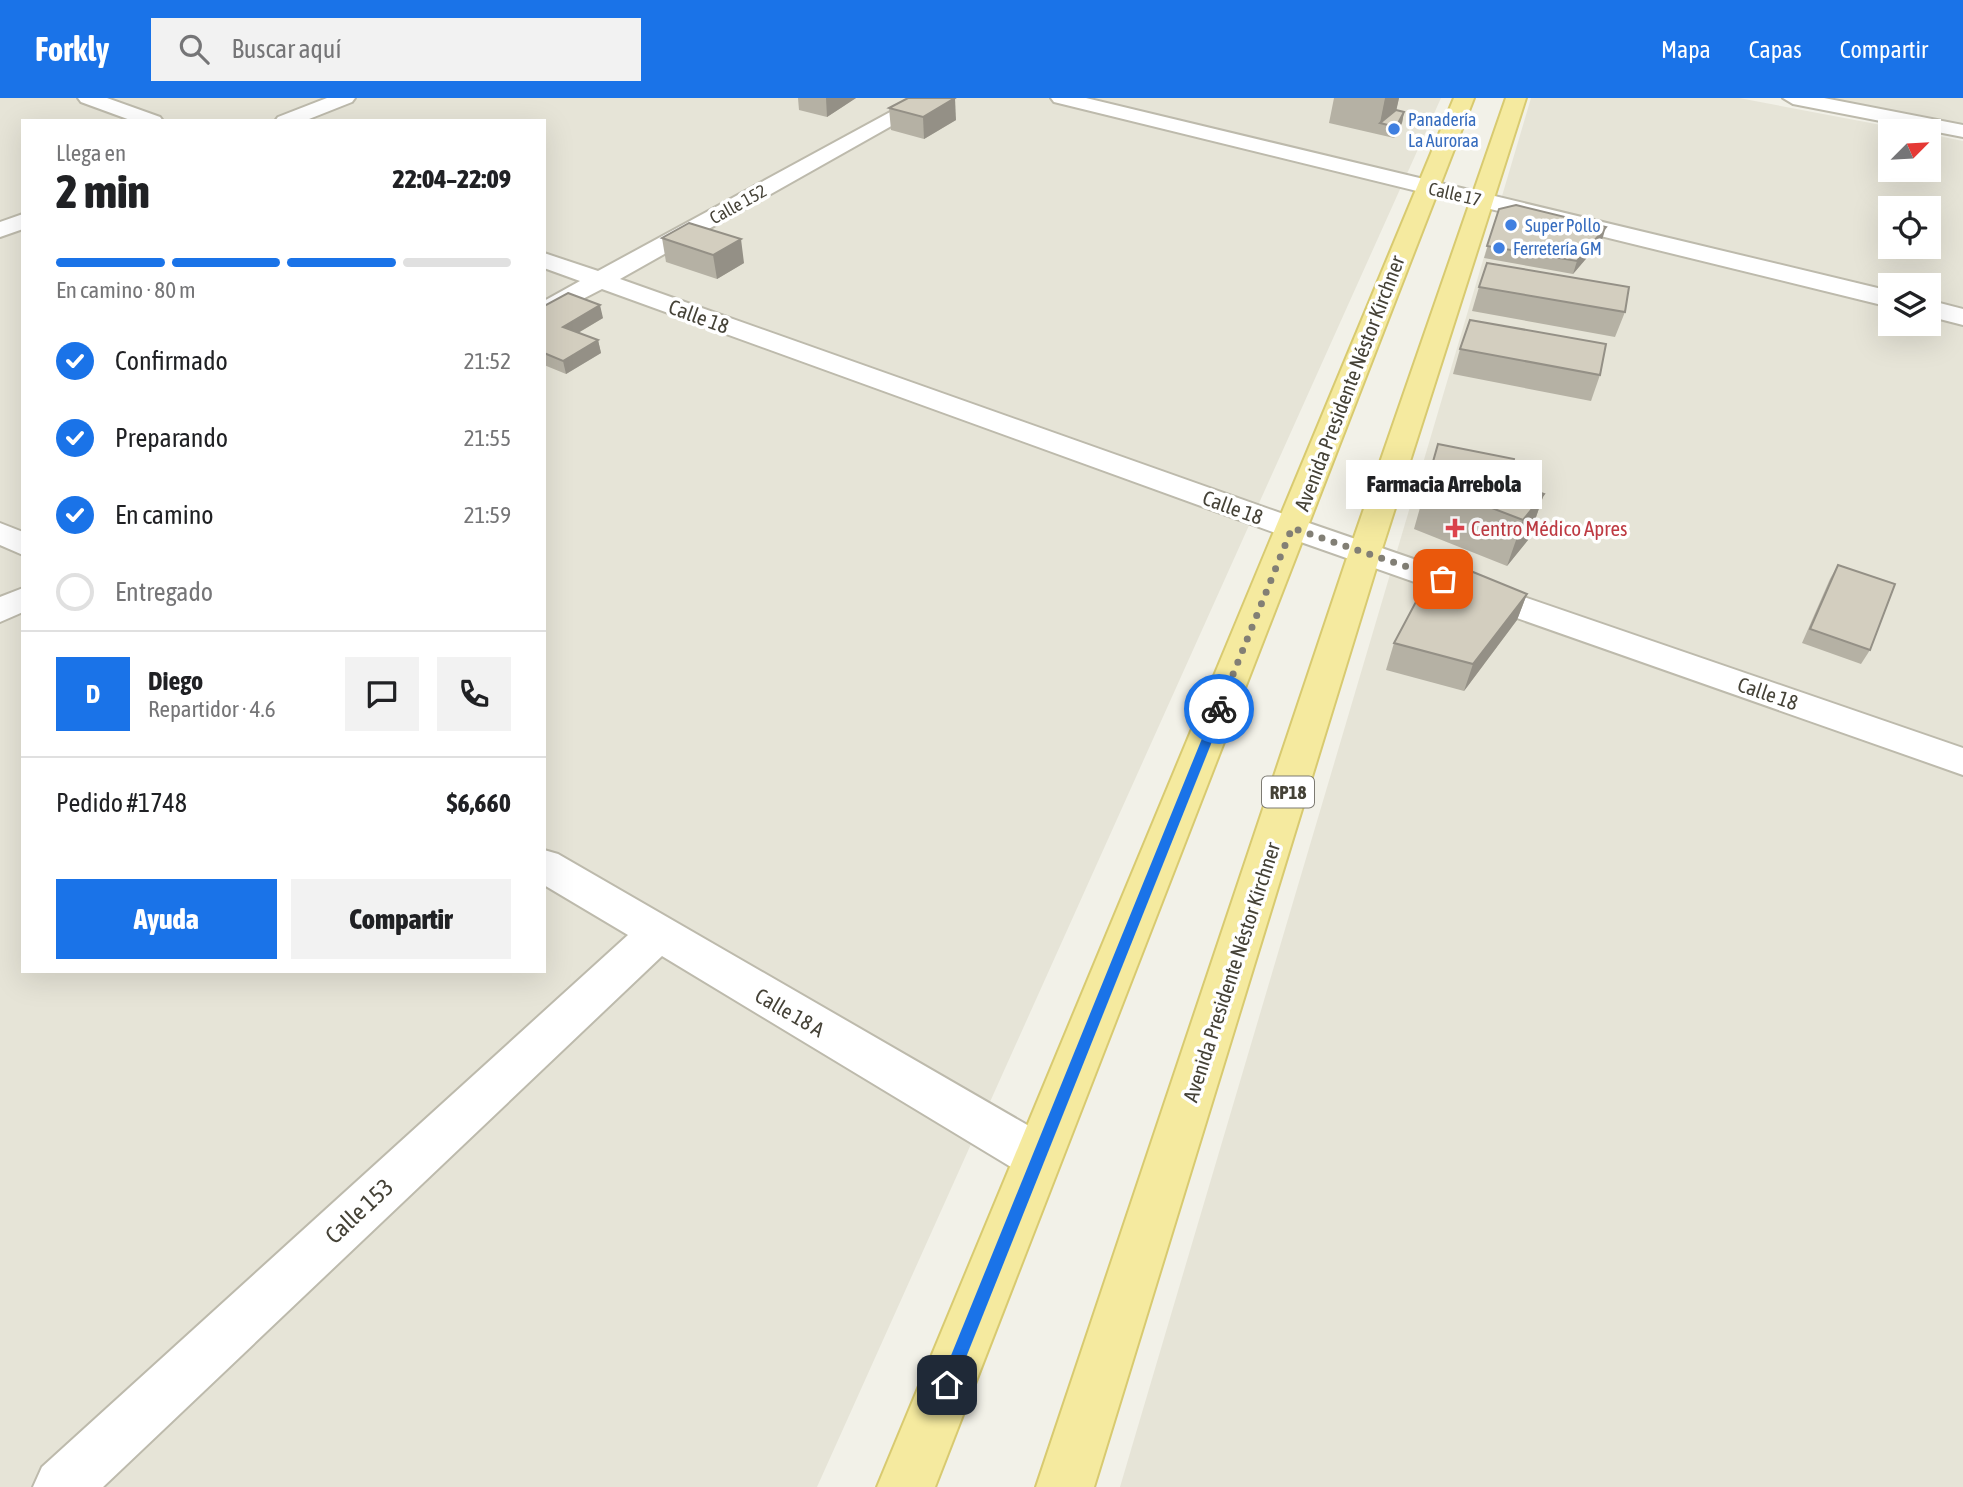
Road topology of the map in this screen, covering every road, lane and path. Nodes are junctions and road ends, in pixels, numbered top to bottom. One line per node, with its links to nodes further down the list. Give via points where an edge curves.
1 (88, 98): 8 (street)
2 (345, 98): 9 (street)
3 (931, 98): 16 (street, Calle 152)
4 (1061, 98): 11 (street, Calle 17)
5 (1464, 98): 11 (main road, Avenida Presidente Néstor Kirchner)
6 (1516, 98): 12 (main road, Avenida Presidente Néstor Kirchner / RP18)
7 (1793, 98): 10 (street)
8 (147, 119)
9 (290, 119)
10 (1963, 131)
11 (1426, 187): 12 (street, Calle 17); 21 (main road, Avenida Presidente Néstor Kirchner)
12 (1483, 201): 17 (street, Calle 17); 24 (main road, Avenida Presidente Néstor Kirchner / RP18)
13 (21, 222): 14 (street)
14 (0, 230)
15 (546, 261): 16 (street, Calle 18)
16 (600, 280): 18 (street, Calle 152); 21 (street, Calle 18)
17 (1878, 296)
18 (546, 310)
19 (1941, 311): 20 (street)
20 (1963, 317)
21 (1292, 528): 24 (street, Calle 18); 30 (main road, Avenida Presidente Néstor Kirchner)
22 (0, 532): 23 (street)
23 (21, 544)
24 (1366, 552): 27 (street, Calle 18); 33 (main road, Avenida Presidente Néstor Kirchner / RP18)
25 (21, 599): 26 (street)
26 (0, 611)
27 (1963, 762)
28 (546, 866): 29 (street, Calle 18 A)
29 (657, 934): 30 (street, Calle 18 A); 31 (street, Calle 153)
30 (1038, 1157): 32 (main road, Avenida Presidente Néstor Kirchner)
31 (62, 1487)
32 (906, 1487)
33 (1065, 1487)

